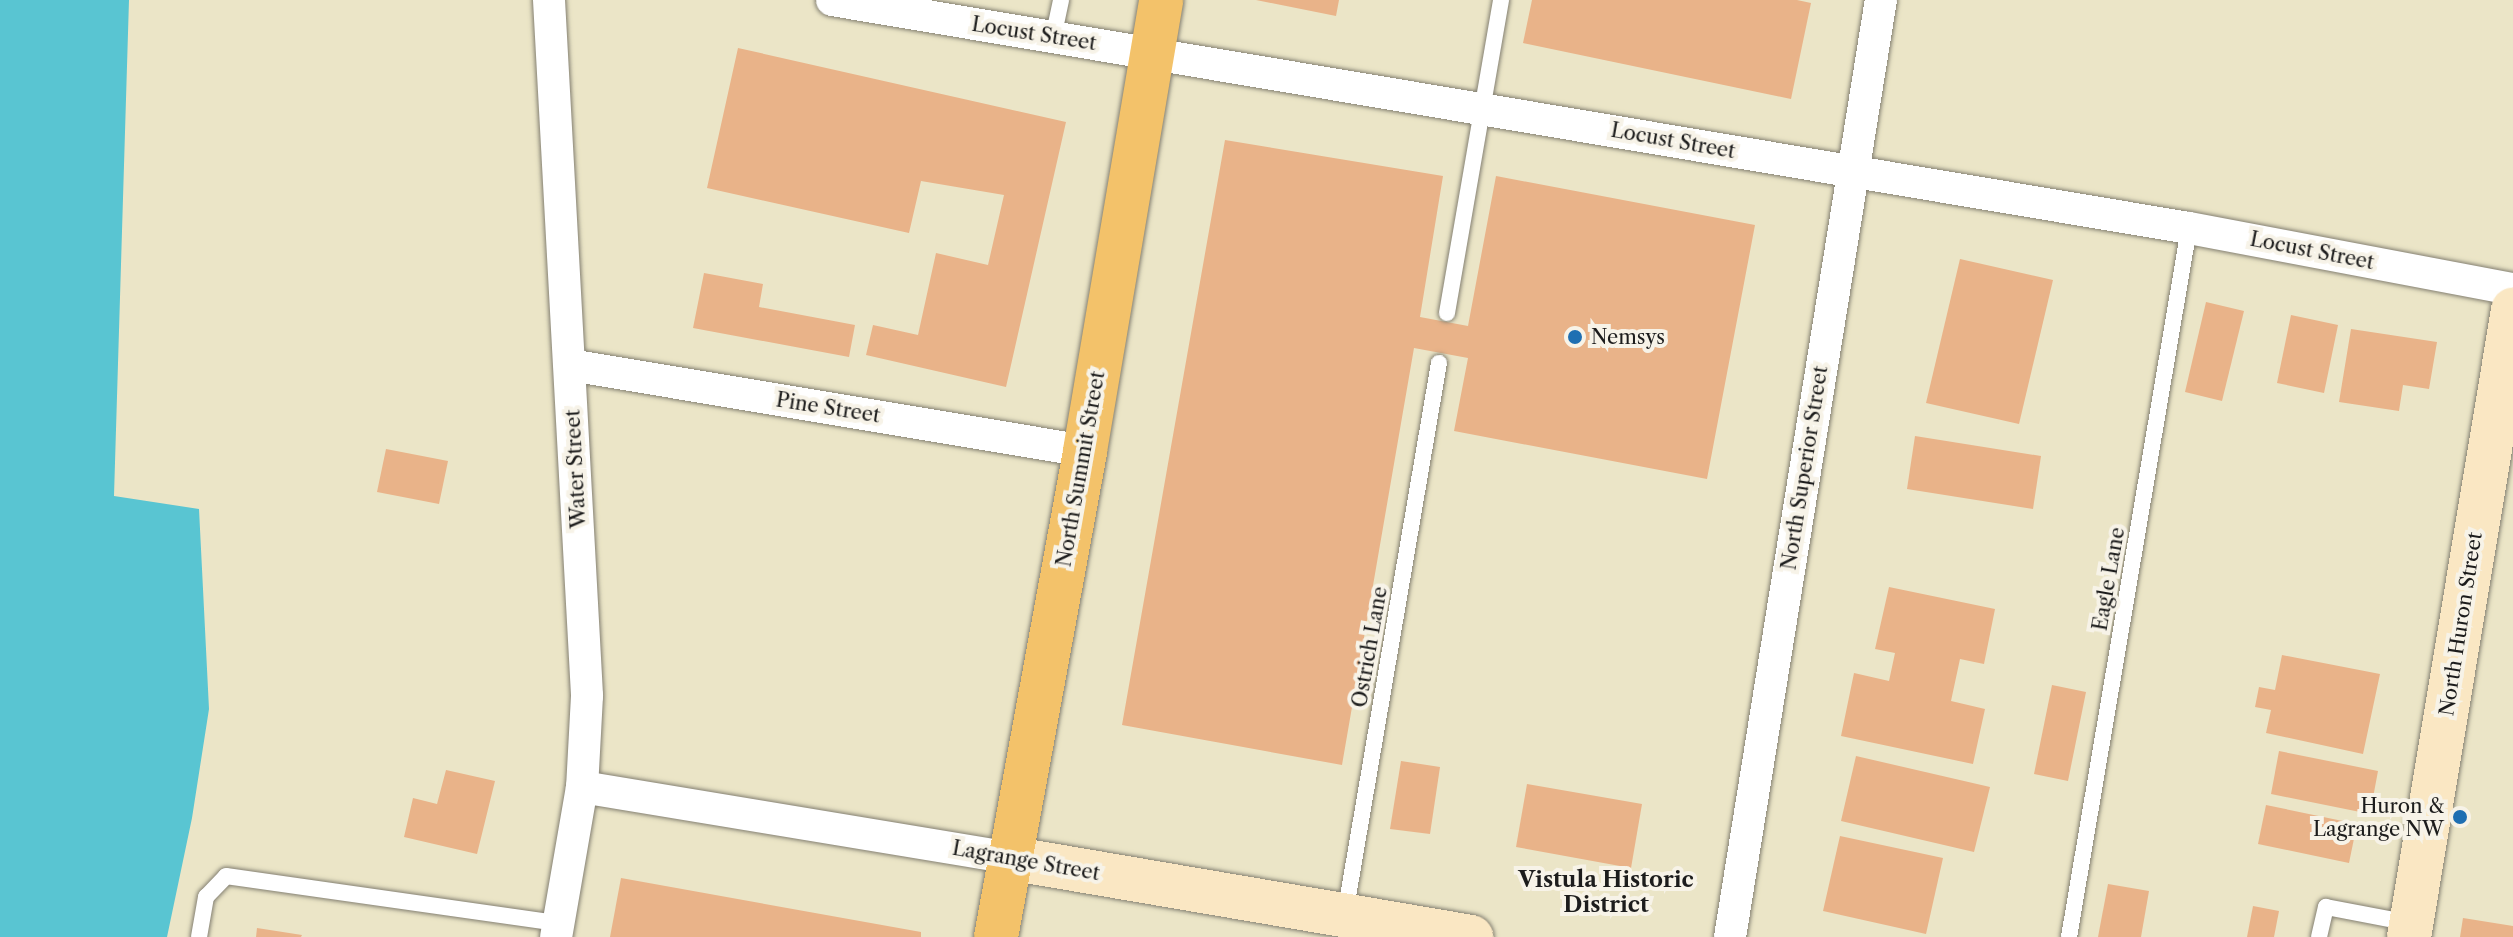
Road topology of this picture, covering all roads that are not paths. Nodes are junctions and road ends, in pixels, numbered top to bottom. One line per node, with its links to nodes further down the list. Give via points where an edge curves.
1 (549, 0): 16 (street, Water Street)
2 (832, 0): 7 (street, Locust Street)
3 (1061, 0): 7 (lane)
4 (1161, 0): 8 (main road, North Summit Street)
5 (1501, 0): 9 (lane)
6 (1881, 0): 10 (street, North Superior Street)
7 (1053, 38): 8 (street, Locust Street)
8 (1152, 53): 9 (street, Locust Street); 17 (main road, North Summit Street)
9 (1482, 109): 10 (street, Locust Street); 14 (lane)
10 (1852, 172): 11 (street, Locust Street); 26 (street, North Superior Street)
11 (2189, 228): 12 (street, Locust Street); 27 (lane, Eagle Lane)
12 (2513, 289)
13 (2513, 310): 22 (street, North Huron Street)
14 (1447, 313)
15 (1439, 363): 20 (lane, Ostrich Lane)
16 (570, 365): 17 (street, Pine Street); 18 (street, Water Street, via 587,696)
17 (1085, 451): 19 (main road, North Summit Street)
18 (582, 787): 19 (street, Lagrange Street); 21 (street, Water Street)
19 (1009, 858): 20 (street, Lagrange Street); 24 (main road, North Summit Street)
20 (1343, 926): 25 (street, Lagrange Street)
21 (557, 930): 23 (lane, via 226,876 206,897)
22 (2410, 930): 28 (lane, via 2326,907)
23 (199, 937)
24 (996, 937)
25 (1471, 937)
26 (1730, 937)
27 (2069, 937)
28 (2319, 937)

